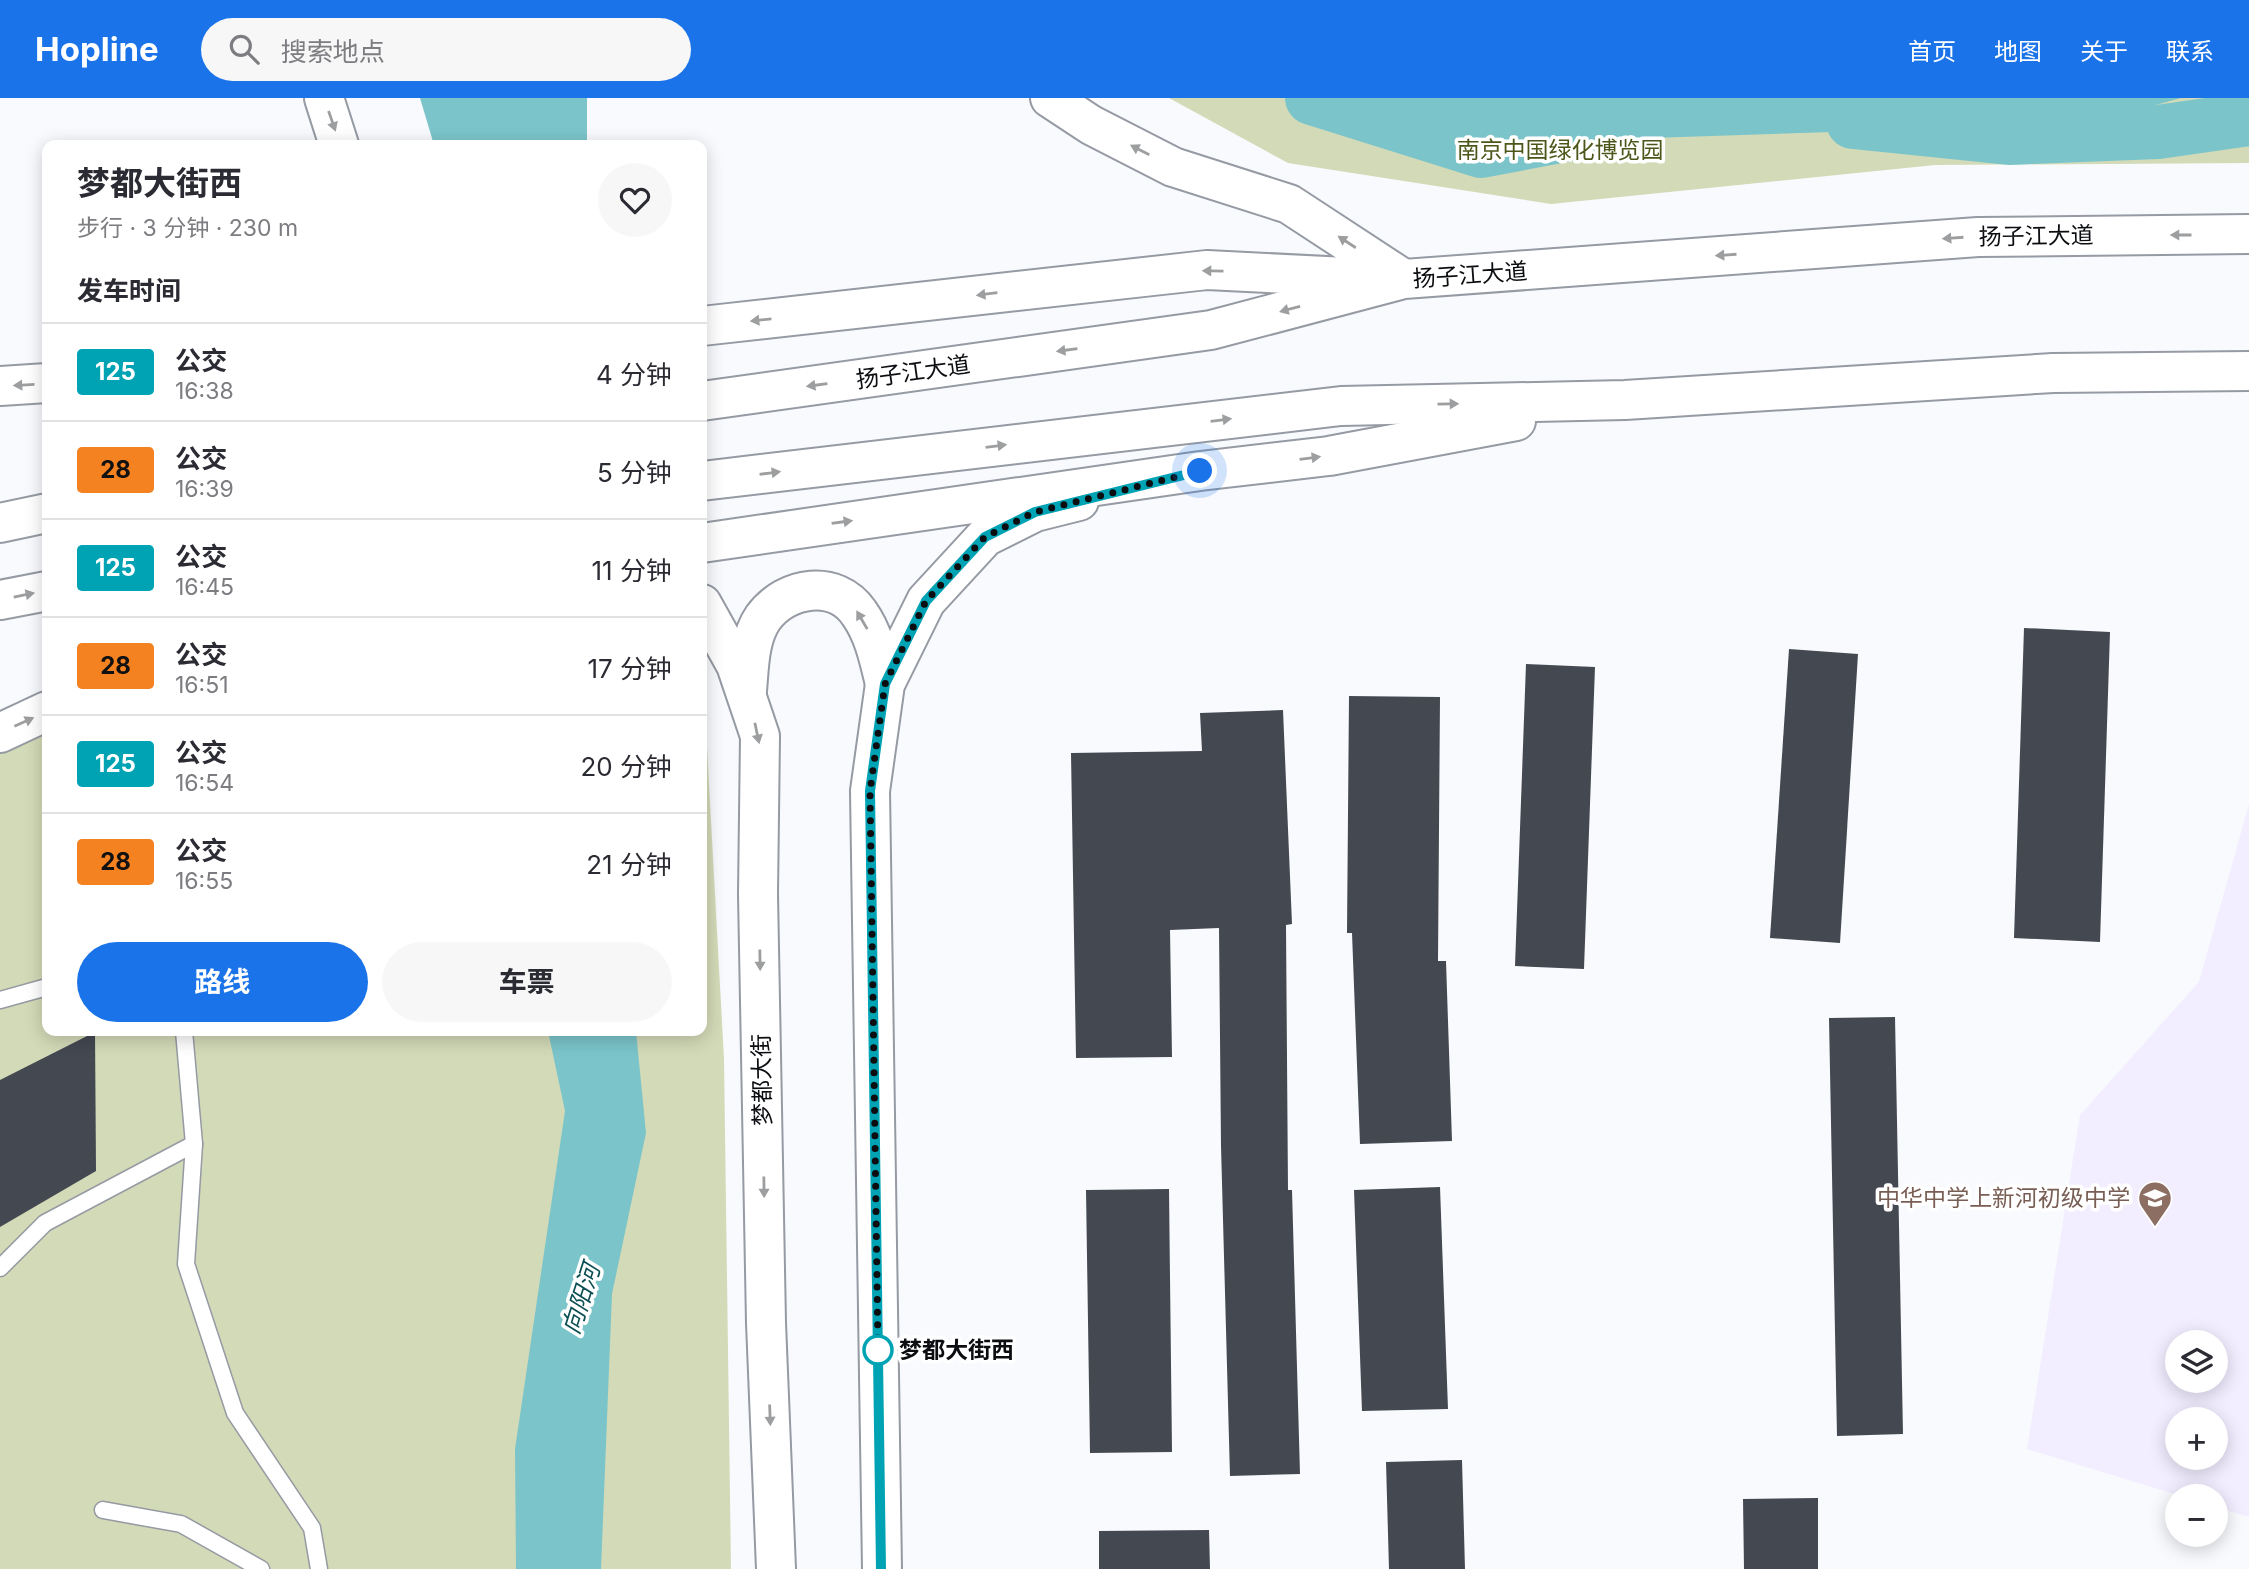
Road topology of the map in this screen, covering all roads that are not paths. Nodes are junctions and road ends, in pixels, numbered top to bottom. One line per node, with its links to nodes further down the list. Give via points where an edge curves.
1 (324, 98): 3 (main road, one-way to 3)
2 (1050, 98): 5 (main road, one-way to 2, via 1289,204 1173,167)
3 (337, 140)
4 (2249, 234): 5 (main road, 扬子江大道, one-way to 5, via 1978,236)
5 (1404, 279): 6 (main road, one-way to 6, via 1207,270); 10 (main road, 扬子江大道, one-way to 10, via 1211,330)
6 (707, 326)
7 (2249, 370): 11 (main road, via 2053,373)
8 (42, 383): 9 (main road, one-way to 9)
9 (0, 386)
10 (707, 400)
11 (1625, 400): 12 (main road, one-way to 11, via 1329,456); 13 (main road, one-way to 11, via 1341,406)
12 (1200, 471): 16 (main road, one-way to 12); 20 (main road, via 1035,512 985,537 926,601)
13 (707, 480)
14 (42, 514): 15 (main road)
15 (0, 523)
16 (707, 542)
17 (42, 592): 18 (main road, one-way to 17)
18 (0, 600)
19 (707, 613): 21 (main road, 梦都大街, via 736,665)
20 (885, 684): 21 (main road, one-way to 21, via 874,643 859,612 840,595 821,589 793,596 763,618 751,649); 33 (main road, via 870,791)
21 (746, 695): 32 (main road, 梦都大街, one-way to 32, via 760,736 758,894)
22 (42, 713): 23 (main road, one-way to 22)
23 (0, 733)
24 (42, 988): 25 (lane)
25 (0, 1000)
26 (184, 1036): 27 (lane)
27 (194, 1144): 28 (lane, via 44,1223); 31 (lane, via 186,1264 235,1413 312,1528)
28 (0, 1269)
29 (103, 1510): 30 (lane, via 181,1524)
30 (261, 1569)
31 (319, 1569)
32 (776, 1569)
33 (881, 1569)

